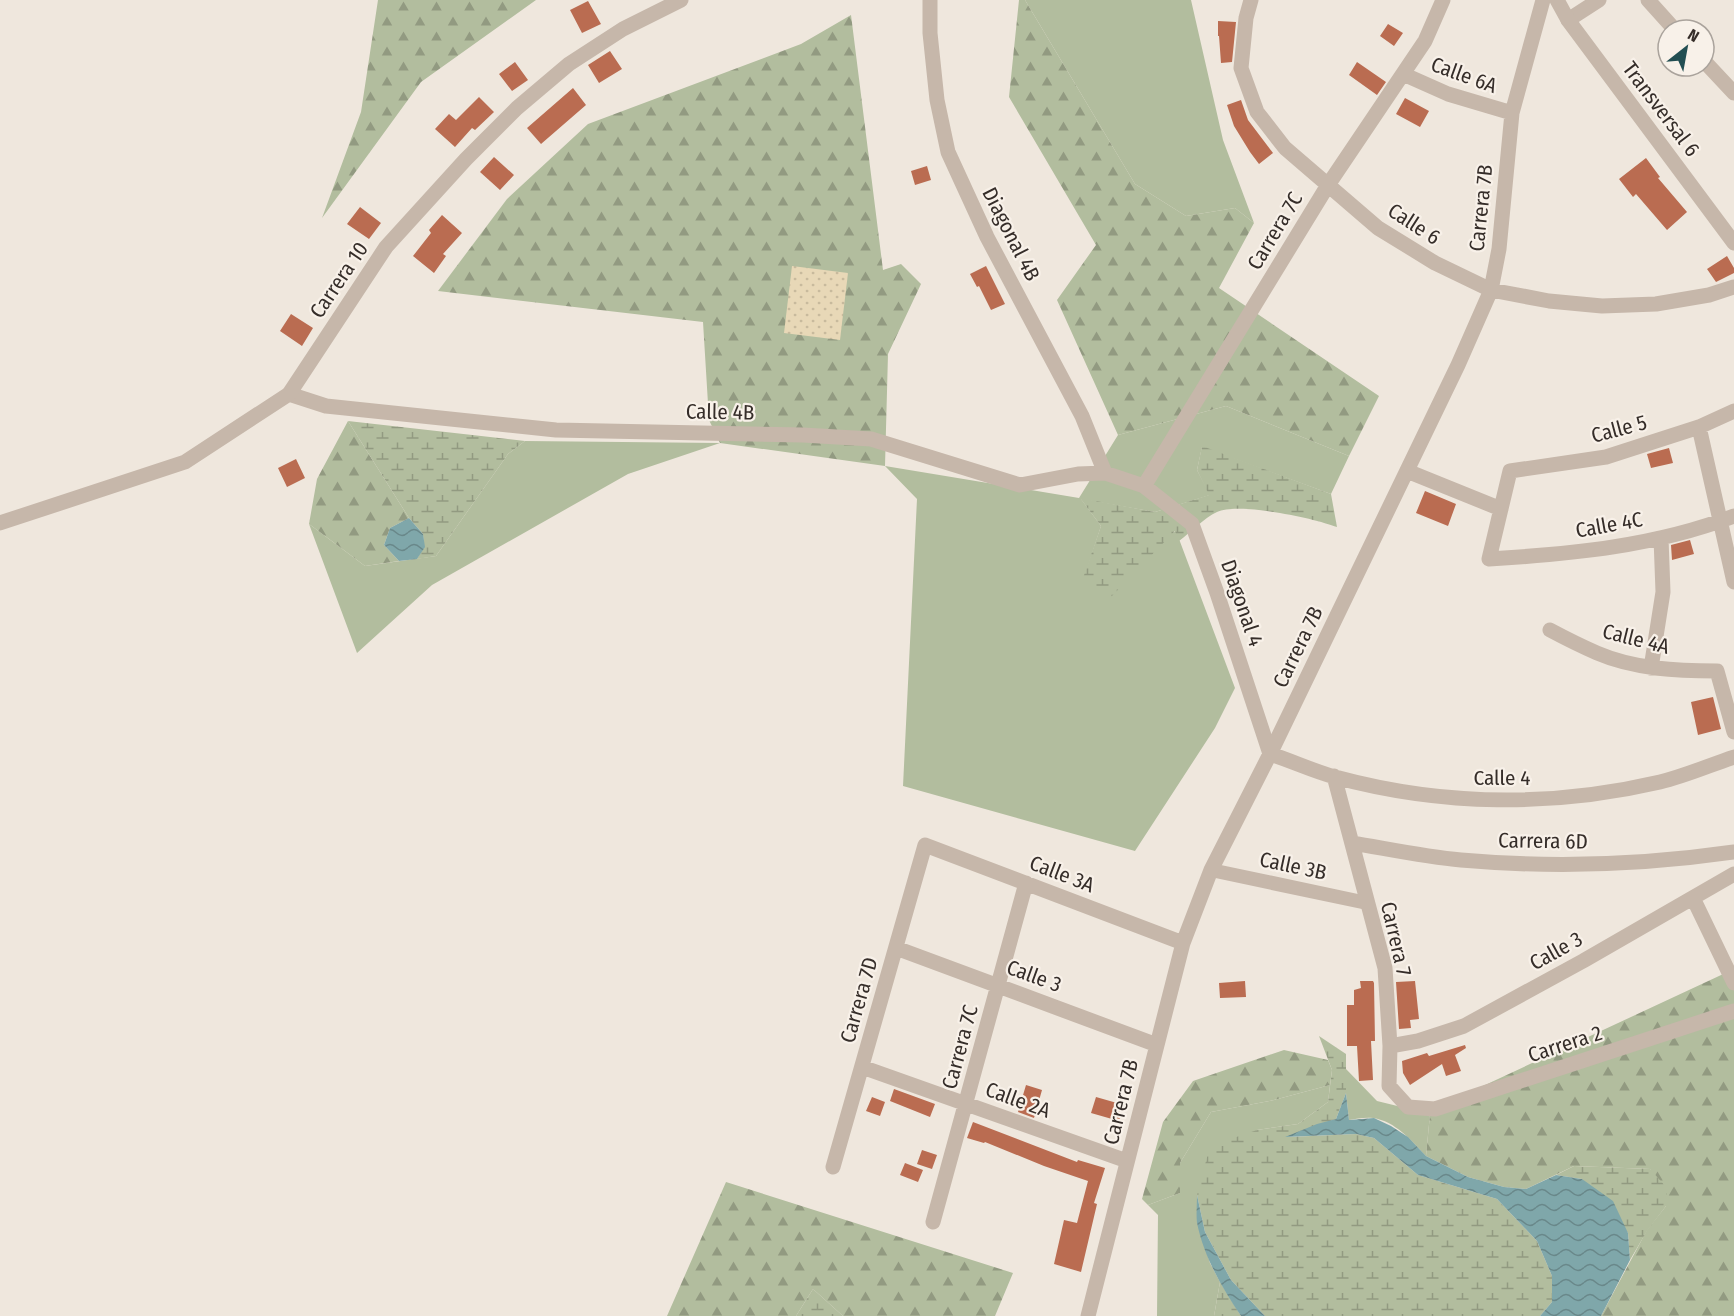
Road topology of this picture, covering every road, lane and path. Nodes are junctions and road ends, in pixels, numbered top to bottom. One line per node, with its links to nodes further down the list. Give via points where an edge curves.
1 (681, 0): 19 (street, Carrera 10, via 623,29 569,64 488,137 386,248)
2 (930, 0): 23 (street, Diagonal 4B, via 937,100 948,152 987,237 1082,416)
3 (1251, 0): 15 (street, Calle 6, via 1241,68 1257,112 1285,148)
4 (1443, 0): 11 (street, Carrera 7C, via 1425,42)
5 (1543, 0): 14 (street, Carrera 7B)
6 (1557, 0): 10 (street, Transversal 6)
7 (1599, 0): 10 (street)
8 (1648, 0): 9 (street)
9 (1665, 18)
10 (1568, 20): 16 (street, Transversal 6)
11 (1403, 74): 14 (street, Calle 6A, via 1448,94); 15 (street, Carrera 7C)
12 (1716, 74): 13 (street)
13 (1734, 93)
14 (1512, 113): 18 (street, Carrera 7B, via 1499,249)
15 (1328, 185): 18 (street, Calle 6, via 1378,228 1435,263); 24 (street, Carrera 7C)
16 (1734, 243)
17 (1734, 287): 18 (street, Calle 6, via 1656,304 1602,306)
18 (1491, 290): 22 (street, Carrera 7B)
19 (289, 394): 23 (street, Calle 4B, via 326,406 556,430 871,439 1020,485); 27 (street, Carrera 10, via 184,462)
20 (1734, 411): 21 (street, Calle 5)
21 (1699, 427): 25 (street, Calle 5, via 1606,457 1510,471); 26 (street)
22 (1407, 471): 25 (street); 33 (street, Carrera 7B)
23 (1105, 473): 24 (street, Calle 4B)
24 (1143, 486): 33 (street, Diagonal 4, via 1192,524)
25 (1501, 509): 28 (street, Calle 4C, via 1489,559 1576,553)
26 (1727, 518): 28 (street, Calle 4C); 29 (street)
27 (0, 523)
28 (1661, 538): 31 (street, via 1663,592)
29 (1734, 582)
30 (1550, 630): 31 (street, Calle 4A, via 1599,654)
31 (1651, 668): 32 (street, Calle 4A, via 1717,671)
32 (1734, 732)
33 (1270, 754): 35 (street, Calle 4); 39 (street, Carrera 7B)
34 (1734, 757): 35 (street, Calle 4, via 1662,781 1581,797 1498,801 1415,794)
35 (1334, 777): 36 (street, Carrera 7)
36 (1352, 843): 38 (street, Carrera 6D, via 1460,860 1568,865 1677,860); 43 (street, Carrera 7)
37 (925, 845): 41 (street, Calle 3A); 45 (street, Carrera 7D)
38 (1734, 852)
39 (1211, 870): 43 (street, Calle 3B); 44 (street, Carrera 7B)
40 (1734, 874): 42 (street, Calle 3)
41 (1026, 883): 44 (street, Calle 3A); 47 (street, Carrera 7C)
42 (1694, 898): 46 (street); 50 (street, Calle 3, via 1464,1026)
43 (1367, 903): 50 (street, Carrera 7, via 1385,968)
44 (1183, 943): 49 (street, Carrera 7B)
45 (896, 948): 47 (street, Calle 3); 51 (street, Carrera 7D)
46 (1734, 983)
47 (998, 985): 49 (street, Calle 3); 52 (street, Carrera 7C)
48 (1734, 1011): 53 (street, Carrera 2, via 1435,1109)
49 (1157, 1045): 54 (street, Carrera 7B)
50 (1390, 1046): 53 (street, Carrera 7, via 1389,1086)
51 (862, 1067): 52 (street, Calle 2A); 55 (street, Carrera 7D)
52 (966, 1104): 54 (street, Calle 2A); 56 (street, Carrera 7C)
53 (1408, 1107)
54 (1127, 1161): 57 (street, Carrera 7B)
55 (833, 1167)
56 (933, 1222)
57 (1088, 1316)

